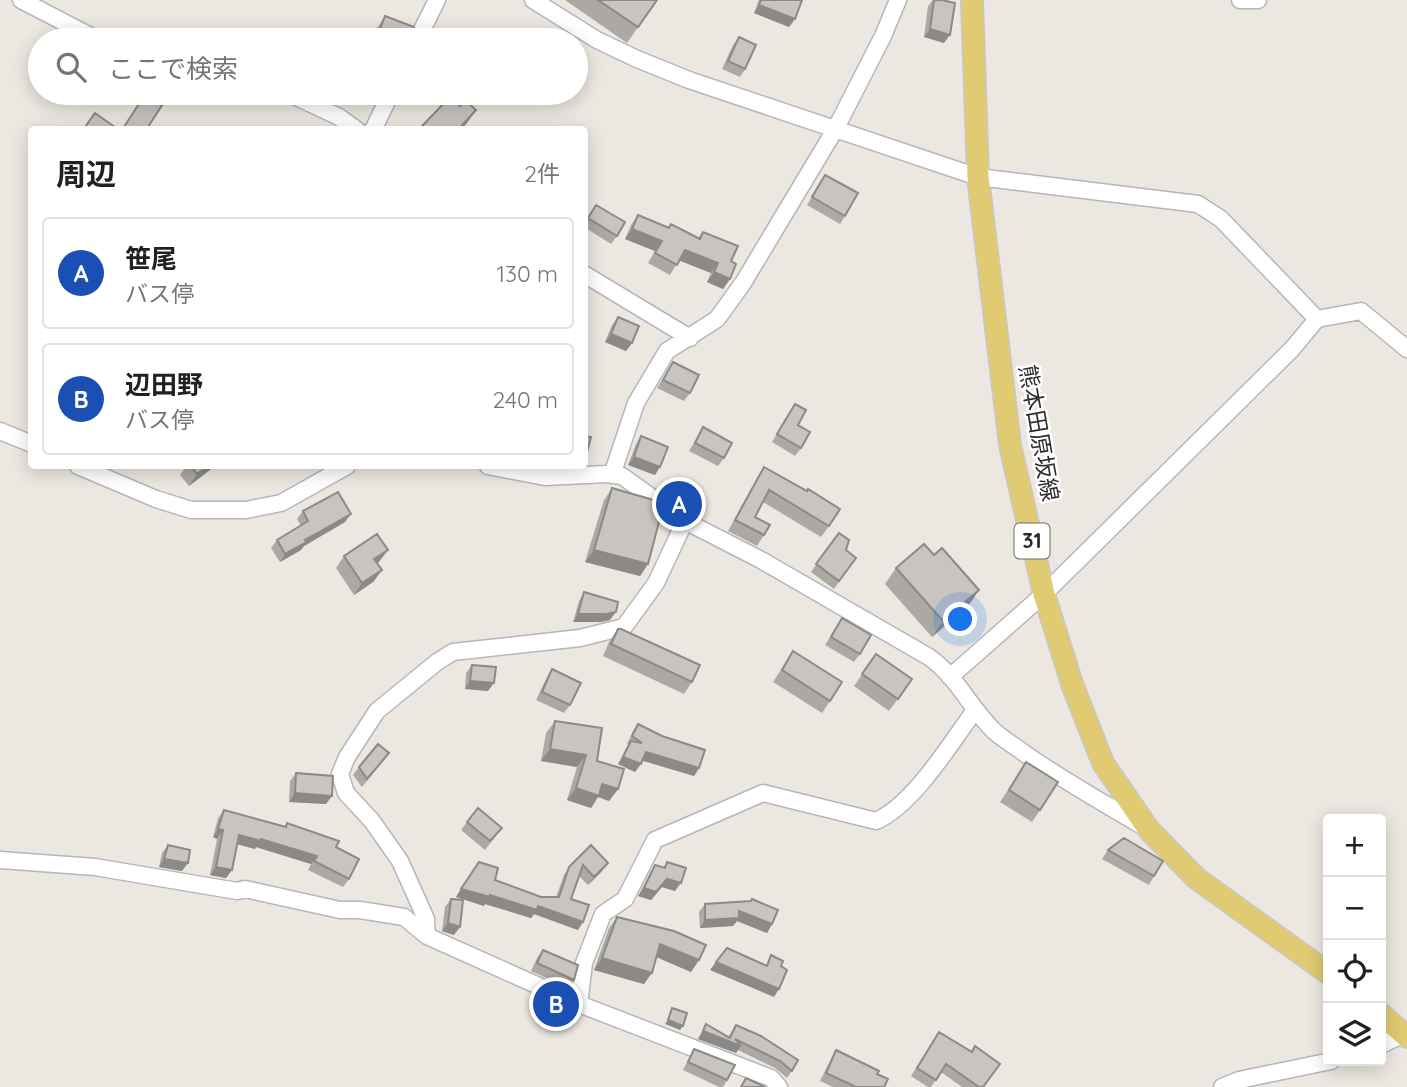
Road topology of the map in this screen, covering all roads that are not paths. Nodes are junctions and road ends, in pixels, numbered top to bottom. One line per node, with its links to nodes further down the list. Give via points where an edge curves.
1 (21, 0): 8 (street)
2 (437, 0): 9 (street)
3 (533, 0): 10 (street)
4 (898, 0): 16 (street)
5 (972, 0): 17 (main road, 熊本田原坂線 / 31)
6 (1240, 0): 7 (street)
7 (1258, 0)
8 (75, 28)
9 (423, 28)
10 (578, 28)
11 (588, 34): 16 (street, via 689,80)
12 (314, 105): 14 (street)
13 (385, 105): 15 (street)
14 (351, 126)
15 (375, 126)
16 (836, 128): 17 (street); 20 (street, via 723,312)
17 (978, 177): 19 (street, via 1198,204 1221,219); 29 (main road, 熊本田原坂線 / 31, via 1010,445)
18 (588, 276): 20 (street)
19 (1317, 319): 21 (street, via 1361,312); 29 (street)
20 (690, 338): 27 (street, via 667,351 636,403)
21 (1407, 349)
22 (0, 430): 23 (street)
23 (28, 442)
24 (85, 469): 25 (street, via 191,510 246,510 281,503)
25 (341, 469)
26 (504, 469): 27 (street, via 545,477)
27 (612, 475): 28 (street, via 622,477)
28 (685, 521): 30 (street, via 929,657); 34 (street, via 656,583 624,628 580,638 453,652 377,710 346,757 340,774 346,793 400,861 426,919)
29 (1044, 594): 30 (street); 32 (main road, 熊本田原坂線 / 31, via 1103,763)
30 (950, 677): 31 (street)
31 (975, 710): 32 (street, via 995,731 1059,778); 36 (street, via 910,796 876,821 763,793 655,839 625,899 603,914 584,963)
32 (1149, 830): 35 (main road, 熊本田原坂線 / 31, via 1196,878)
33 (0, 860): 34 (street, via 95,867 404,917)
34 (427, 936): 36 (street)
35 (1323, 969)
36 (579, 1004): 41 (street, via 771,1079)
37 (1386, 1018): 38 (main road)
38 (1406, 1035): 39 (street)
39 (1386, 1043)
40 (1323, 1063): 42 (street)
41 (779, 1087)
42 (1222, 1087)

